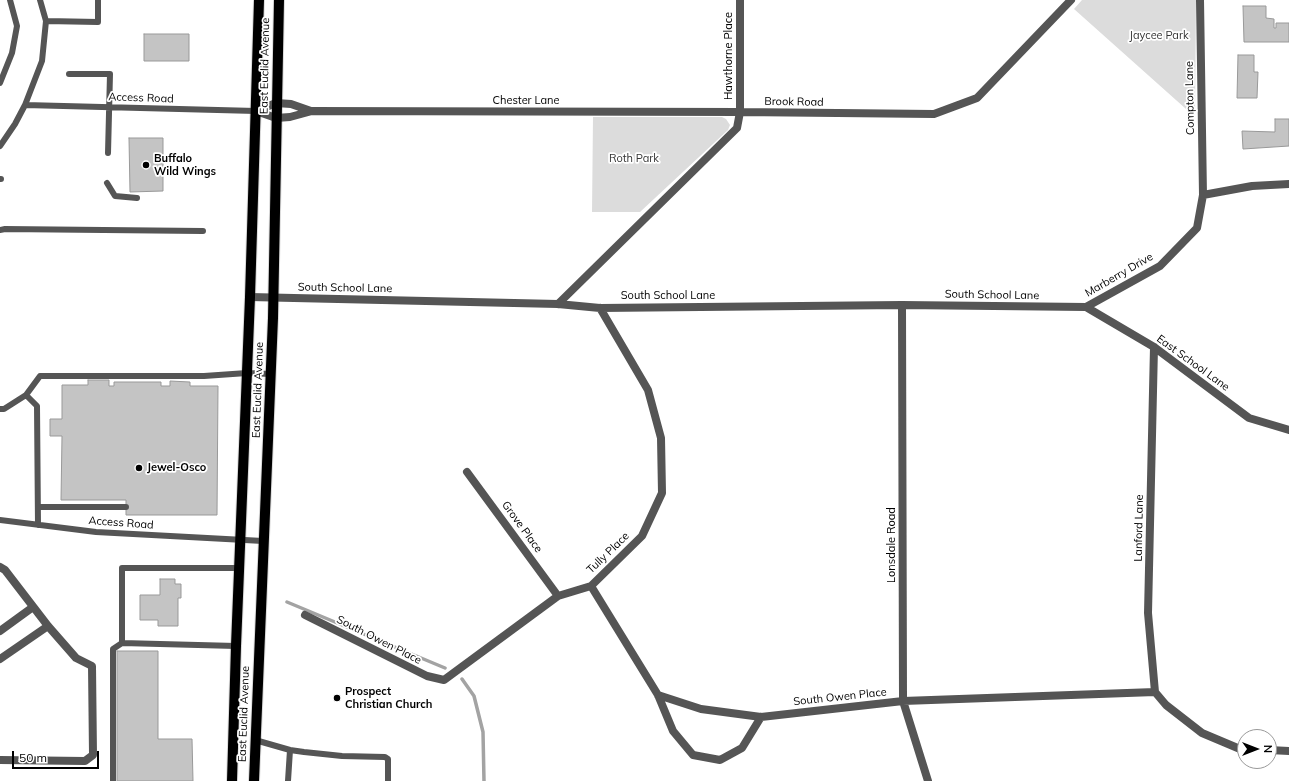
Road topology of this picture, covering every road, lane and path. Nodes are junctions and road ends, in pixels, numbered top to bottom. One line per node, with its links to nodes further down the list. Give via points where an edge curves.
1 (10, 0): 11 (lane, via 17,26 12,53)
2 (40, 0): 9 (lane)
3 (98, 0): 9 (lane, via 98,22)
4 (258, 0): 15 (main road, East Euclid Avenue)
5 (279, 0): 12 (main road, East Euclid Avenue)
6 (740, 0): 17 (street, Hawthorne Place)
7 (1071, 0): 17 (street, Brook Road, via 977,98 934,114)
8 (1200, 0): 23 (street, Compton Lane)
9 (46, 21): 13 (lane, via 42,61)
10 (69, 74): 14 (lane, via 110,74)
11 (0, 83)
12 (276, 103): 15 (street, Chester Lane); 16 (street, Chester Lane, via 291,104); 18 (main road, East Euclid Avenue)
13 (25, 105): 14 (lane, Access Road); 19 (lane)
14 (109, 107): 15 (lane, Access Road); 20 (lane)
15 (256, 111): 18 (street, Chester Lane); 27 (main road, East Euclid Avenue)
16 (312, 111): 17 (street, Chester Lane); 18 (street, Chester Lane)
17 (740, 112): 29 (street, via 737,128 732,134)
18 (276, 118): 28 (main road, East Euclid Avenue)
19 (0, 146)
20 (108, 153)
21 (107, 183): 24 (lane, via 115,196)
22 (1289, 184): 23 (street, via 1252,186)
23 (1203, 195): 31 (street, Marberry Drive, via 1197,228 1160,266)
24 (138, 198)
25 (0, 230): 26 (lane)
26 (203, 231)
27 (250, 297): 28 (street, South School Lane); 34 (main road, East Euclid Avenue)
28 (274, 298): 29 (street, South School Lane); 35 (main road, East Euclid Avenue)
29 (558, 304): 32 (street, South School Lane)
30 (902, 306): 31 (street, South School Lane); 32 (street, South School Lane); 60 (street, Lonsdale Road)
31 (1086, 307): 33 (street, East School Lane)
32 (600, 308): 48 (street, Tully Place, via 648,390 661,438 662,493 642,536)
33 (1154, 347): 38 (street, East School Lane, via 1249,418); 58 (street, Lanford Lane, via 1148,613)
34 (247, 374): 35 (lane); 36 (lane, via 40,376); 44 (main road, East Euclid Avenue)
35 (271, 374): 45 (main road, East Euclid Avenue)
36 (26, 395): 37 (lane); 40 (lane, via 37,406)
37 (0, 409)
38 (1289, 430)
39 (467, 472): 49 (street, Grove Place)
40 (38, 507): 41 (lane); 43 (lane)
41 (126, 507)
42 (0, 520): 43 (lane, Access Road)
43 (38, 525): 44 (lane, Access Road, via 96,532)
44 (240, 540): 45 (lane, Access Road); 47 (main road, East Euclid Avenue)
45 (264, 541): 62 (main road, East Euclid Avenue)
46 (0, 567): 50 (street)
47 (239, 568): 54 (lane, via 122,568); 55 (main road, East Euclid Avenue)
48 (591, 586): 49 (street, Tully Place); 59 (street)
49 (558, 596): 57 (street, Tully Place)
50 (33, 607): 52 (street); 53 (street)
51 (305, 615): 57 (street, South Owen Place, via 427,676)
52 (48, 626): 56 (street); 67 (street, via 76,658 92,666 93,755 85,761)
53 (0, 631)
54 (122, 643): 55 (lane); 68 (lane, via 113,649)
55 (236, 646): 69 (main road, East Euclid Avenue)
56 (0, 659)
57 (444, 680)
58 (1155, 692): 60 (street, South Owen Place); 63 (street, via 1166,705 1202,733)
59 (658, 694): 61 (street, South Owen Place, via 701,709); 61 (street, via 673,731 693,755 720,760 742,748)
60 (903, 701): 61 (street, South Owen Place); 73 (street, Lonsdale Road)
61 (761, 717)
62 (255, 740): 64 (lane); 70 (main road, East Euclid Avenue)
63 (1237, 748)
64 (290, 750): 71 (lane); 72 (lane, via 342,756 385,757 388,759)
65 (1277, 750): 66 (street)
66 (1289, 751)
67 (0, 760)
68 (113, 781)
69 (232, 781)
70 (254, 781)
71 (288, 781)
72 (388, 781)
73 (928, 781)

